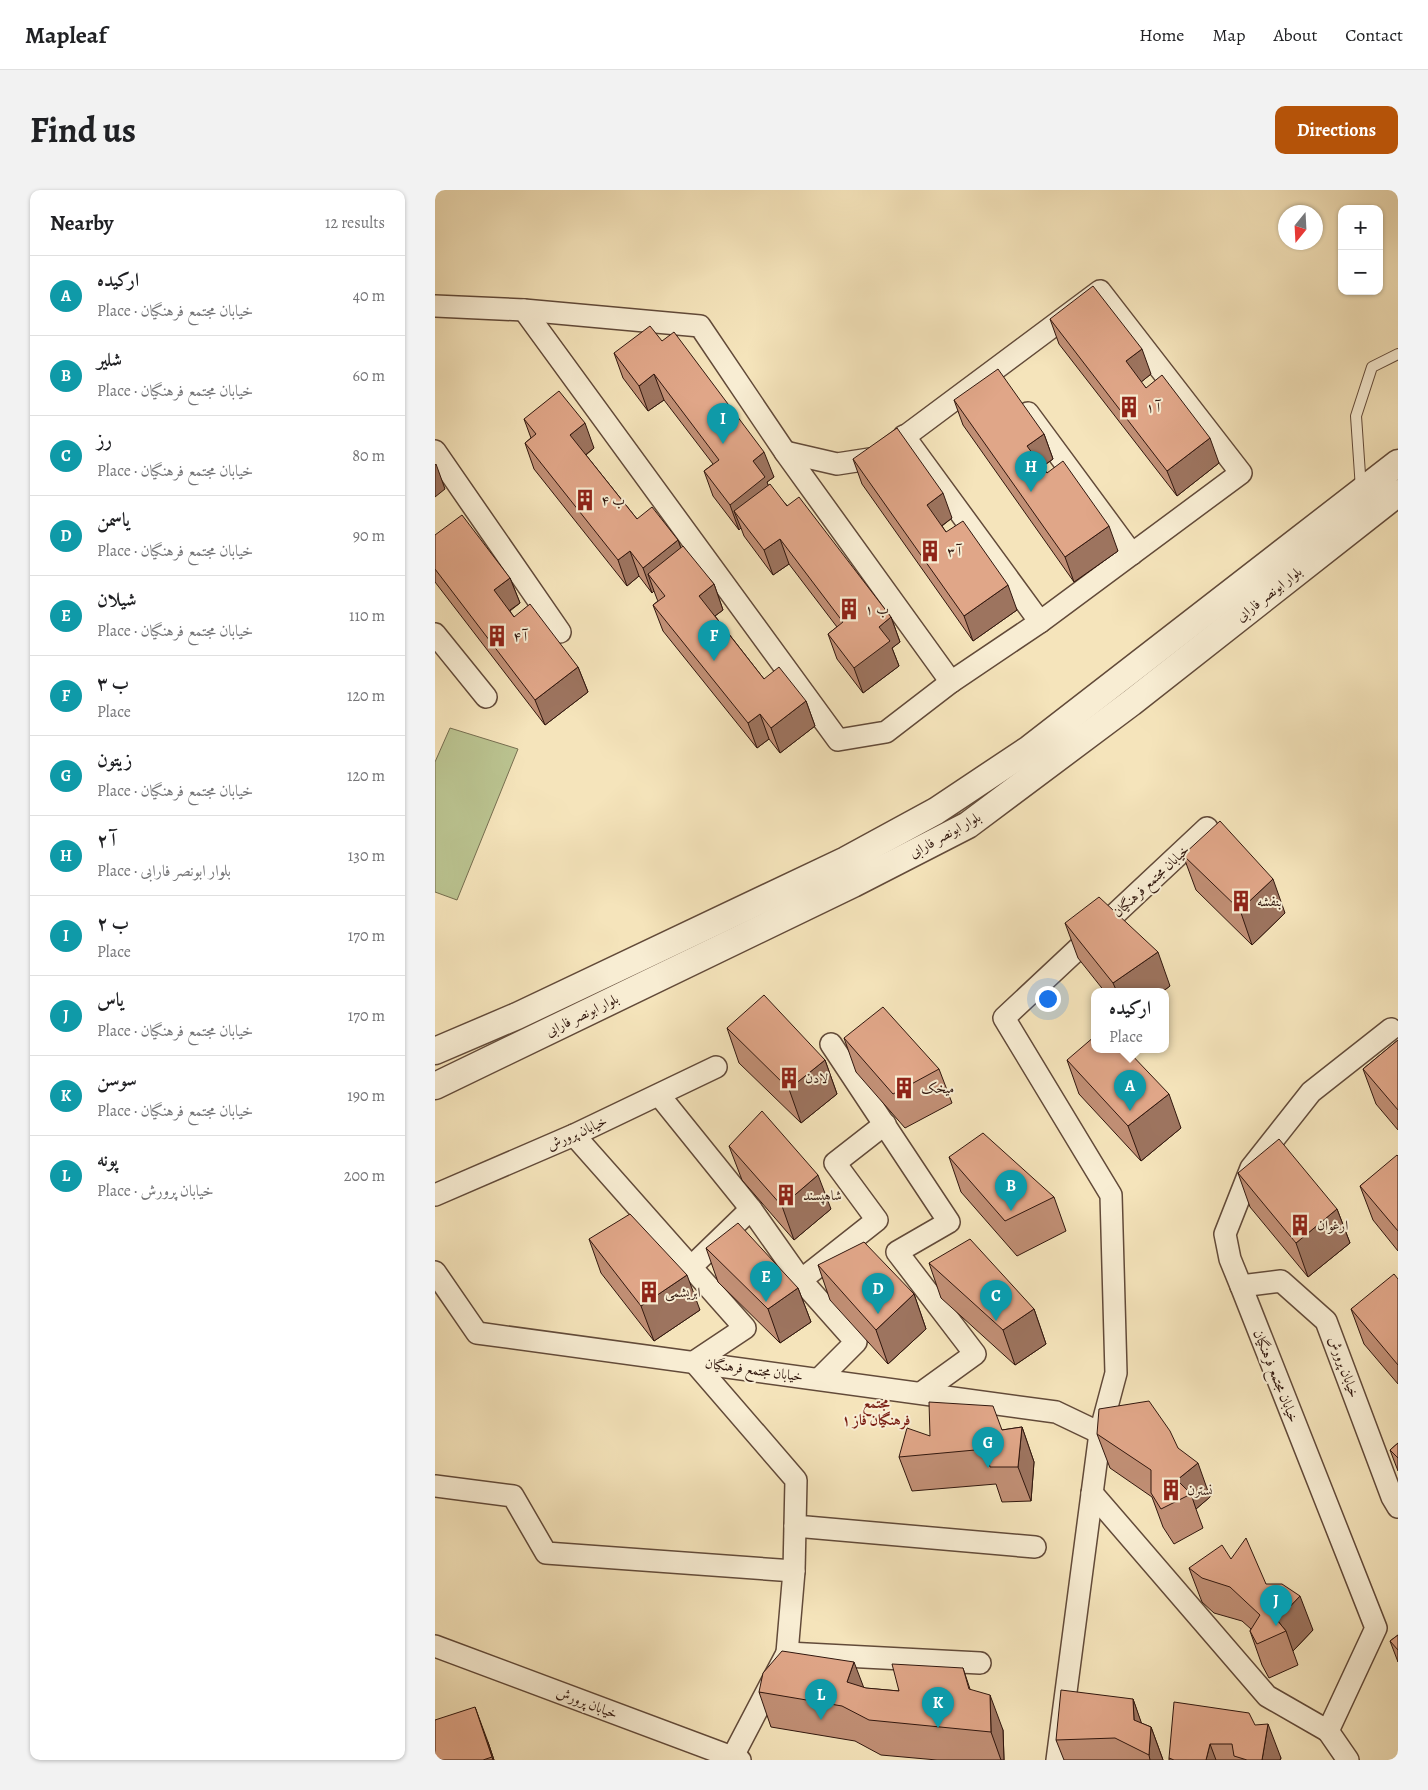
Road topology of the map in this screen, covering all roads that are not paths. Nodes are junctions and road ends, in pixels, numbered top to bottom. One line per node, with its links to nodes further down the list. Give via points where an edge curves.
1 (435, 306): 2 (street)
2 (524, 310): 7 (street, via 700,326); 15 (street, via 838,740 886,732)
3 (1398, 354): 10 (lane, via 1372,367 1356,416)
4 (1006, 384): 5 (street); 11 (street); 11 (street, via 1100,291 1241,473)
5 (904, 436): 7 (street, via 875,458 837,464); 12 (street)
6 (435, 451): 13 (street)
7 (785, 452): 15 (street)
8 (1398, 463): 10 (street, بلوار ابونصر فارابی)
9 (1398, 494): 10 (street, بلوار ابونصر فارابی)
10 (1369, 501): 20 (street, بلوار ابونصر فارابی, via 1029,749 936,811 846,860 517,1016); 22 (street, بلوار ابونصر فارابی, via 1131,703 969,825)
11 (1132, 554): 12 (street)
12 (1040, 622): 15 (street)
13 (559, 632)
14 (435, 634): 16 (street)
15 (951, 682)
16 (486, 697)
17 (1207, 828): 36 (street, خیابان مجتمع فرهنگیان, via 1004,1018 1111,1195 1116,1373)
18 (1391, 1029): 32 (street, خیابان مجتمع فرهنگیان, via 1311,1092 1251,1168 1225,1234)
19 (831, 1044): 25 (street)
20 (439, 1046): 22 (street)
21 (716, 1067): 24 (street, خیابان پرورش)
22 (463, 1072): 23 (street, بلوار ابونصر فارابی)
23 (435, 1086)
24 (659, 1095): 26 (street, خیابان پرورش); 28 (street)
25 (885, 1124): 31 (street, via 835,1163 877,1220); 35 (street, via 949,1222 897,1252 975,1354)
26 (574, 1135): 27 (street, خیابان پرورش); 29 (street)
27 (435, 1195)
28 (751, 1208): 29 (street); 31 (street)
29 (690, 1268): 33 (street, via 745,1328)
30 (435, 1272): 33 (street, خیابان مجتمع فرهنگیان, via 477,1333)
31 (801, 1280): 34 (street, via 857,1342)
32 (1241, 1286): 39 (street, خیابان پرورش, via 1281,1281 1326,1321); 46 (street, خیابان مجتمع فرهنگیان, via 1376,1628)
33 (694, 1362): 34 (street, خیابان مجتمع فرهنگیان); 40 (street, via 796,1480)
34 (819, 1379): 35 (street, خیابان مجتمع فرهنگیان)
35 (921, 1393): 36 (street, خیابان مجتمع فرهنگیان, via 1056,1412)
36 (1100, 1433): 38 (street, خیابان مجتمع فرهنگیان)
37 (435, 1486): 42 (street, via 513,1496 546,1553)
38 (1092, 1493): 46 (street, via 1267,1696); 48 (street, خیابان مجتمع فرهنگیان)
39 (1398, 1507)
40 (795, 1526): 41 (street); 42 (street)
41 (1035, 1547)
42 (794, 1571): 44 (street)
43 (435, 1646): 47 (street, خیابان پرورش)
44 (787, 1653): 45 (street); 47 (street)
45 (980, 1663)
46 (1328, 1731): 49 (street)
47 (736, 1759)
48 (1057, 1760)
49 (1348, 1760)

